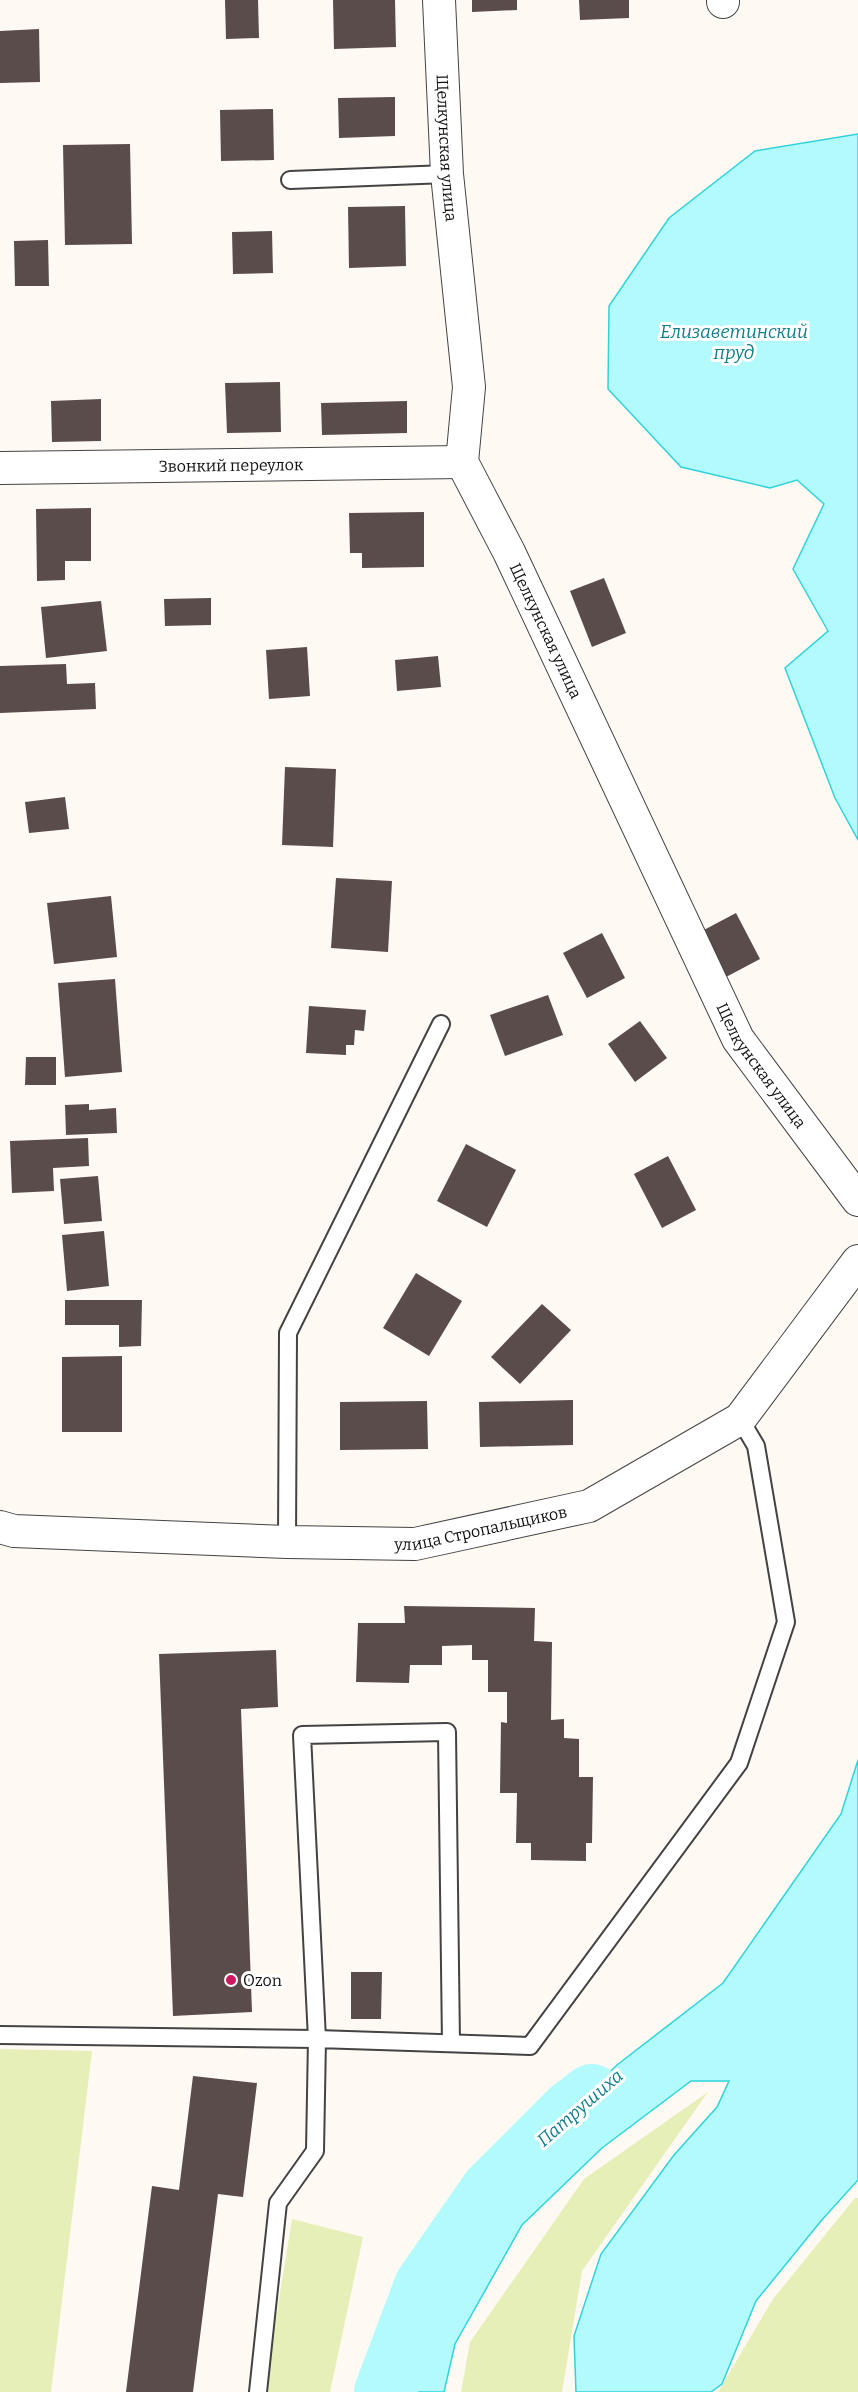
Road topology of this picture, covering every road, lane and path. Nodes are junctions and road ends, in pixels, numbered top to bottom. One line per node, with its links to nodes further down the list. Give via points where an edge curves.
1 (439, 0): 2 (street, Щелкунская улица)
2 (447, 174): 3 (lane); 4 (street, Щелкунская улица, via 469,387)
3 (290, 180)
4 (462, 462): 5 (street, Звонкий переулок); 7 (street, Щелкунская улица, via 509,552 738,1039)
5 (0, 468)
6 (441, 1024): 11 (lane, via 288,1334)
7 (858, 1200)
8 (858, 1261): 9 (street, улица Стропальщиков)
9 (740, 1419): 11 (street, улица Стропальщиков, via 589,1506 415,1544); 14 (lane, via 756,1446 786,1622 739,1763 530,2046)
10 (0, 1527): 11 (street, улица Стропальщиков, via 14,1531)
11 (287, 1542)
12 (0, 2035): 13 (lane)
13 (317, 2039): 14 (lane); 14 (lane, via 302,1736 447,1732); 15 (lane, via 315,2151 278,2203)
14 (451, 2043)
15 (258, 2392)

